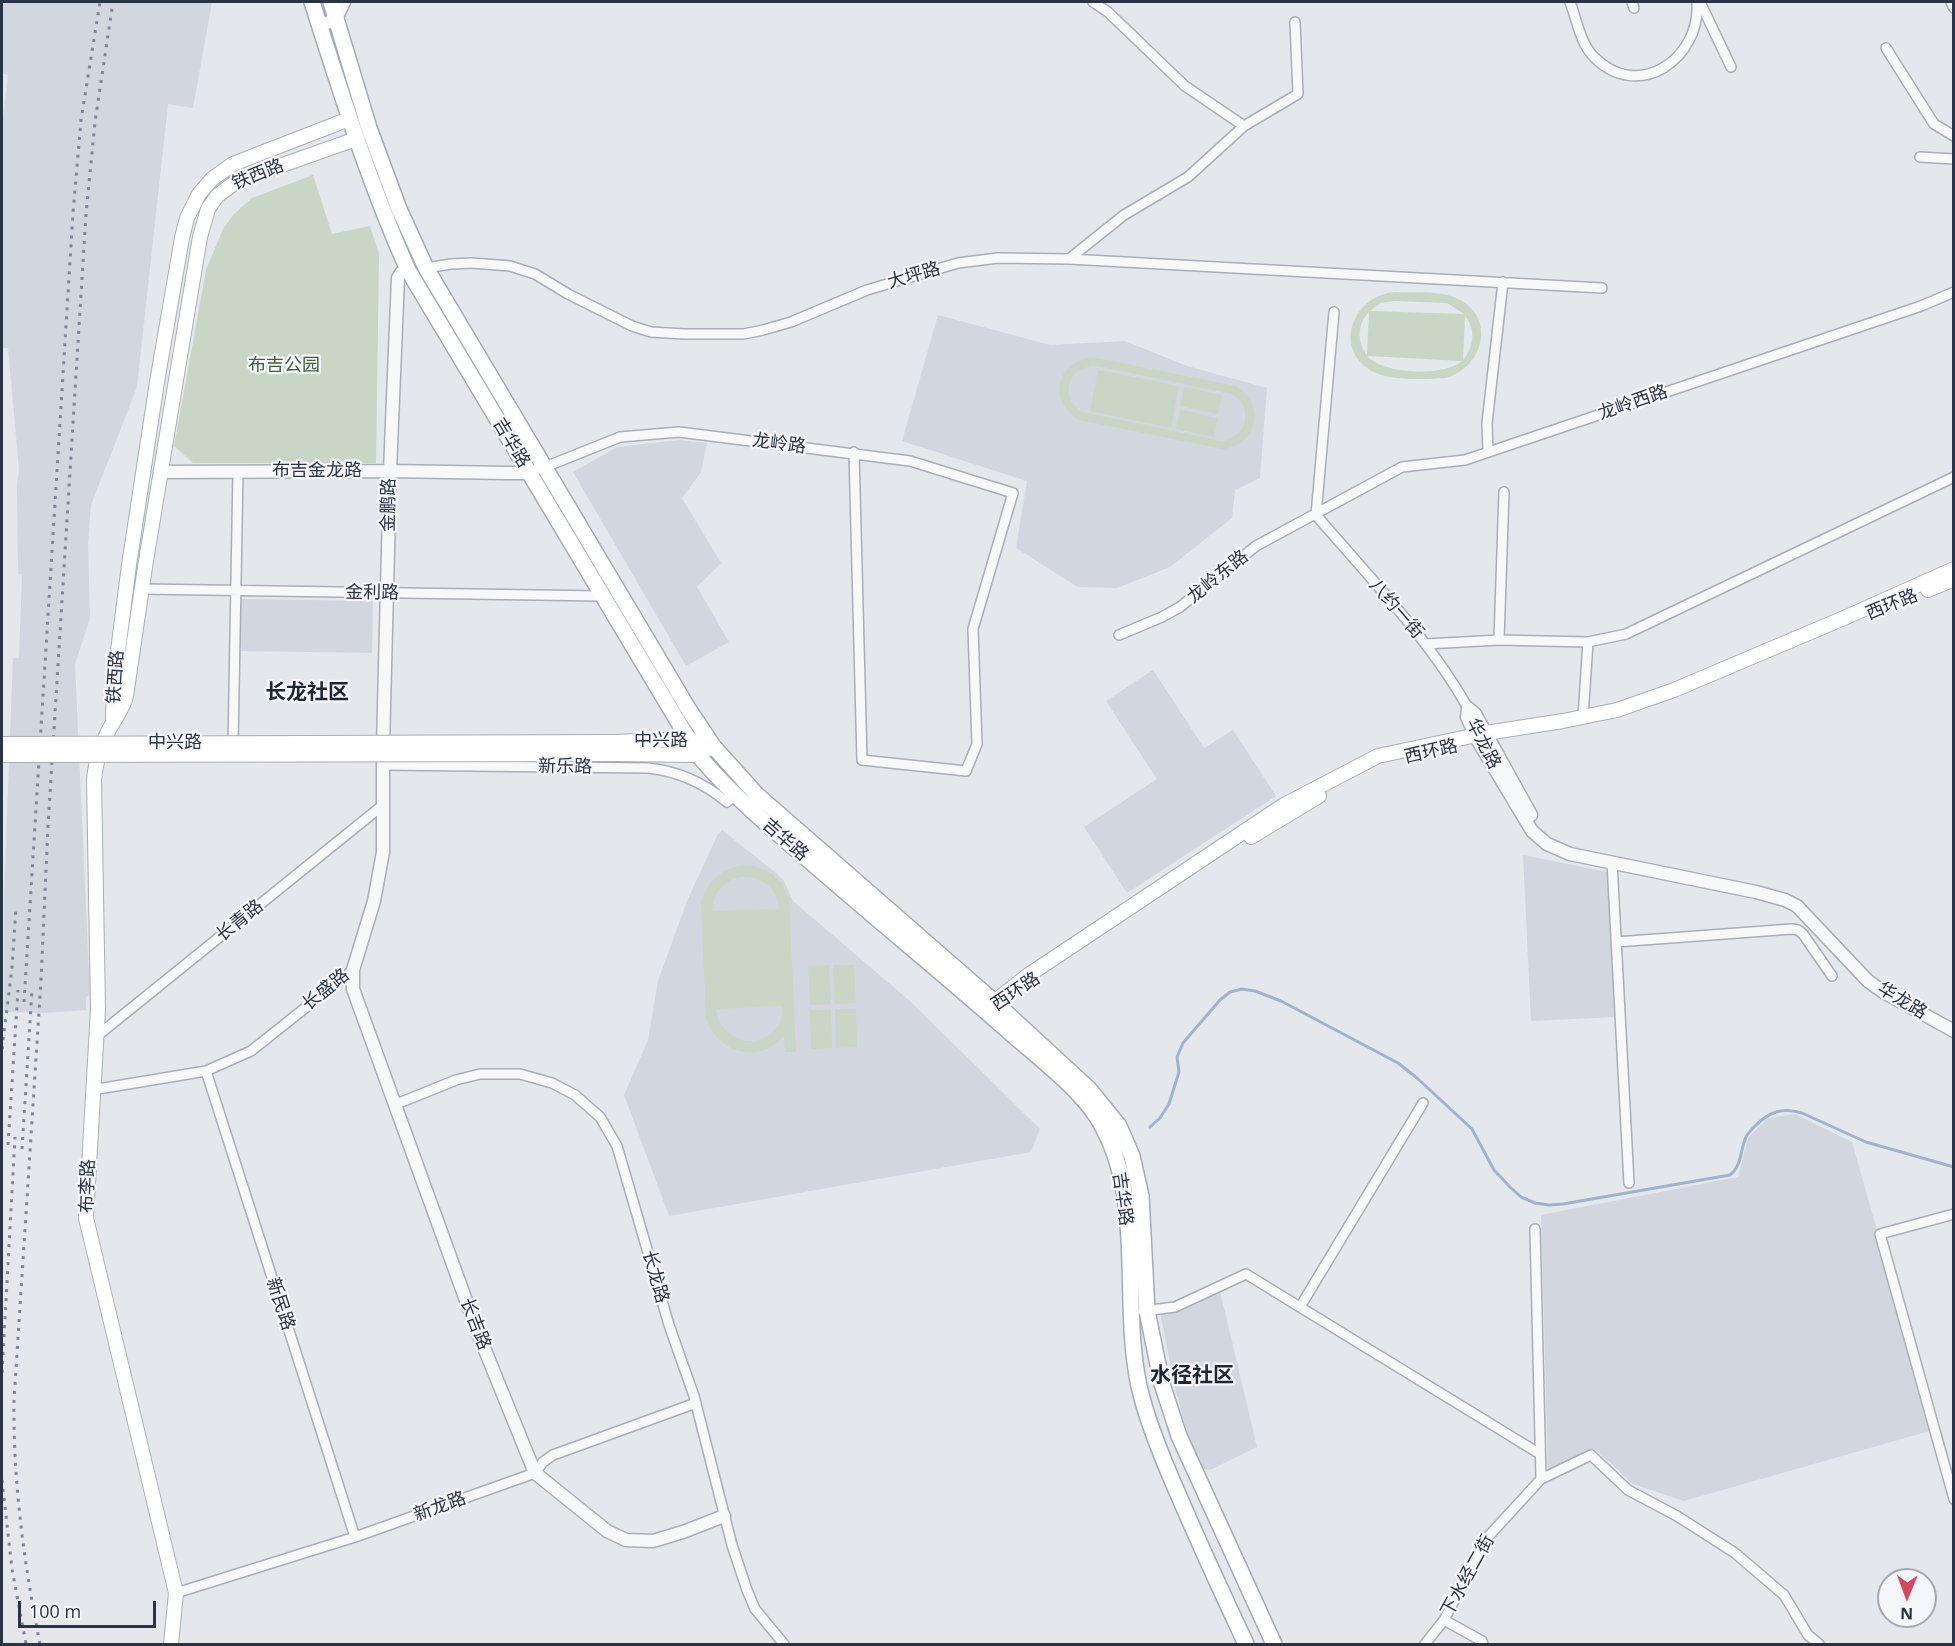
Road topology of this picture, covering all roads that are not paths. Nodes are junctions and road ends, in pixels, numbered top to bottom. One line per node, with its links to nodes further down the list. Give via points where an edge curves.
1 (312, 2): 11 (main road, 吉华路)
2 (331, 2): 9 (main road, 吉华路)
3 (344, 2): 9 (street)
4 (1094, 2): 15 (street, via 1185,86)
5 (1570, 2): 6 (street, via 1584,43 1594,57 1615,71 1632,75 1658,71 1679,57 1693,34)
6 (1699, 2): 13 (street)
7 (1951, 2): 8 (street)
8 (1953, 8)
9 (336, 19): 11 (street); 21 (main road, 吉华路, via 369,128)
10 (1295, 22): 15 (street, via 1298,94)
11 (320, 27): 14 (main road, 吉华路)
12 (1886, 48): 16 (street, via 1934,124)
13 (1731, 67)
14 (349, 119): 17 (main road, 吉华路); 37 (main road, 铁西路, via 233,164 212,178 190,210 161,359)
15 (1244, 126): 20 (street, via 1188,177 1124,215)
16 (1953, 136)
17 (356, 139): 22 (main road, 吉华路, via 382,213); 32 (main road, 铁西路, via 237,181 212,202 200,237)
18 (1920, 157): 19 (street)
19 (1953, 159)
20 (1069, 259): 21 (street, 大坪路, via 998,258 958,263 867,290 791,322 744,334 651,332 586,303 535,274 510,266 472,263); 23 (street, 大坪路)
21 (426, 268): 29 (main road, 吉华路)
22 (408, 270): 31 (street, 金鹏路, via 398,278); 33 (main road, 吉华路)
23 (1503, 282): 24 (street, 大坪路); 28 (street, via 1487,423)
24 (1602, 288)
25 (1953, 292): 28 (street, 龙岭西路)
26 (1334, 312): 36 (street)
27 (854, 452): 27 (street, 龙岭路, via 862,760 966,771 977,744 973,629 1013,493 910,461); 29 (street, 龙岭路, via 679,432 620,437)
28 (1488, 452): 36 (street, 龙岭西路, via 1465,460 1402,467)
29 (545, 467): 33 (street, 布吉金龙路); 55 (main road, 吉华路)
30 (237, 471): 31 (street, 布吉金龙路); 32 (street, 布吉金龙路); 41 (street)
31 (390, 471): 33 (street, 布吉金龙路); 42 (street, 金鹏路)
32 (161, 472): 38 (main road, 铁西路)
33 (528, 473): 43 (main road, 吉华路)
34 (1953, 477): 46 (street, via 1626,634)
35 (1504, 492): 45 (street)
36 (1316, 515): 44 (street, 龙岭东路, via 1256,546 1180,608); 47 (street, 八约一街)
37 (129, 565): 38 (main road); 50 (main road, 铁西路)
38 (145, 567): 40 (main road, 铁西路)
39 (1949, 577): 49 (main road, 西环路, via 1674,690); 51 (main road, 西环路, via 1675,697 1619,717)
40 (142, 589): 41 (street, 金利路); 50 (main road, 铁西路, via 126,696)
41 (236, 591): 42 (street, 金利路); 54 (street)
42 (387, 593): 43 (street, 金利路); 59 (street, 金鹏路)
43 (602, 596): 52 (main road, 吉华路)
44 (1119, 635)
45 (1499, 640): 46 (street); 47 (street)
46 (1588, 642): 49 (street)
47 (1426, 644): 48 (street, 八约一街)
48 (1468, 708): 51 (street, 华龙路, via 1467,717)
49 (1583, 717): 51 (main road, 西环路)
50 (113, 721): 57 (main road, 布李路)
51 (1482, 736): 63 (street, 华龙路, via 1526,822 1538,837 1564,852); 67 (main road, 西环路, via 1381,764 1356,775 1189,875); 68 (street, 华龙路, via 1534,820 1549,836 1571,847 1790,894 1811,908 1871,974 1903,997)
52 (688, 739): 55 (main road, 中兴路); 56 (main road, 中兴路); 60 (main road, 吉华路)
53 (2, 744): 56 (main road, 中兴路, bridge)
54 (233, 746): 57 (street); 59 (street)
55 (713, 746): 60 (main road, 中兴路); 67 (main road, 吉华路, via 758,795)
56 (615, 748): 58 (main road, 中兴路, bridge); 60 (main road, 中兴路)
57 (102, 749): 59 (street); 70 (main road, 布李路, via 93,790)
58 (2, 755)
59 (383, 755): 61 (street, 新乐路, via 648,768 693,780 727,802); 62 (street, 长盛路)
60 (698, 755): 61 (main road, 吉华路)
61 (735, 795): 67 (main road, 吉华路, via 774,831)
62 (383, 805): 65 (street, 长盛路, via 383,852 374,901); 70 (street, 长青路)
63 (1612, 862): 64 (street); 69 (street, 华龙路, via 1785,900 1805,913 1868,981)
64 (1616, 942): 66 (street, via 1792,928 1803,934); 75 (street)
65 (353, 970): 71 (street, 长盛路, via 251,1050); 74 (street, 长吉路, via 353,989)
66 (1832, 976)
67 (994, 1008): 79 (main road, 吉华路, via 1089,1089 1119,1126 1132,1156 1141,1196)
68 (1953, 1023)
69 (1953, 1031)
70 (97, 1036): 72 (main road, 布李路)
71 (206, 1071): 72 (street, 长盛路); 86 (street, 新民路)
72 (93, 1090): 87 (main road, 布李路, via 86,1218)
73 (1423, 1103): 78 (street)
74 (394, 1105): 80 (street, 长龙路, via 480,1074 520,1074 552,1083 575,1095 600,1117 616,1146); 82 (street, 长吉路, via 476,1328)
75 (1629, 1183)
76 (1953, 1214): 84 (street, via 1880,1234)
77 (1535, 1228): 81 (street)
78 (1300, 1307): 79 (street, via 1246,1274 1175,1307); 81 (street)
79 (1140, 1312): 92 (main road, 吉华路, via 1139,1386 1161,1455); 93 (main road, 吉华路, via 1179,1436)
80 (696, 1403): 82 (street, 新龙路, via 553,1455); 85 (street, 长龙路)
81 (1540, 1454): 83 (street)
82 (535, 1473): 85 (street, 长吉路, via 607,1531 626,1540 653,1541); 86 (street, 新龙路)
83 (1541, 1479): 88 (street, 下水经二街, via 1486,1539); 95 (street, 下水经二街, via 1591,1455 1628,1490 1735,1553 1784,1595 1808,1635)
84 (1953, 1499)
85 (724, 1516): 91 (street, 长龙路, via 755,1609)
86 (355, 1537): 87 (street, 新龙路)
87 (176, 1593): 90 (main road, 布李路)
88 (1444, 1620): 89 (street, 下水经二街); 94 (street)
89 (1427, 1641)
90 (171, 1644)
91 (784, 1644)
92 (1246, 1644)
93 (1274, 1644)
94 (1483, 1644)
95 (1819, 1644)

